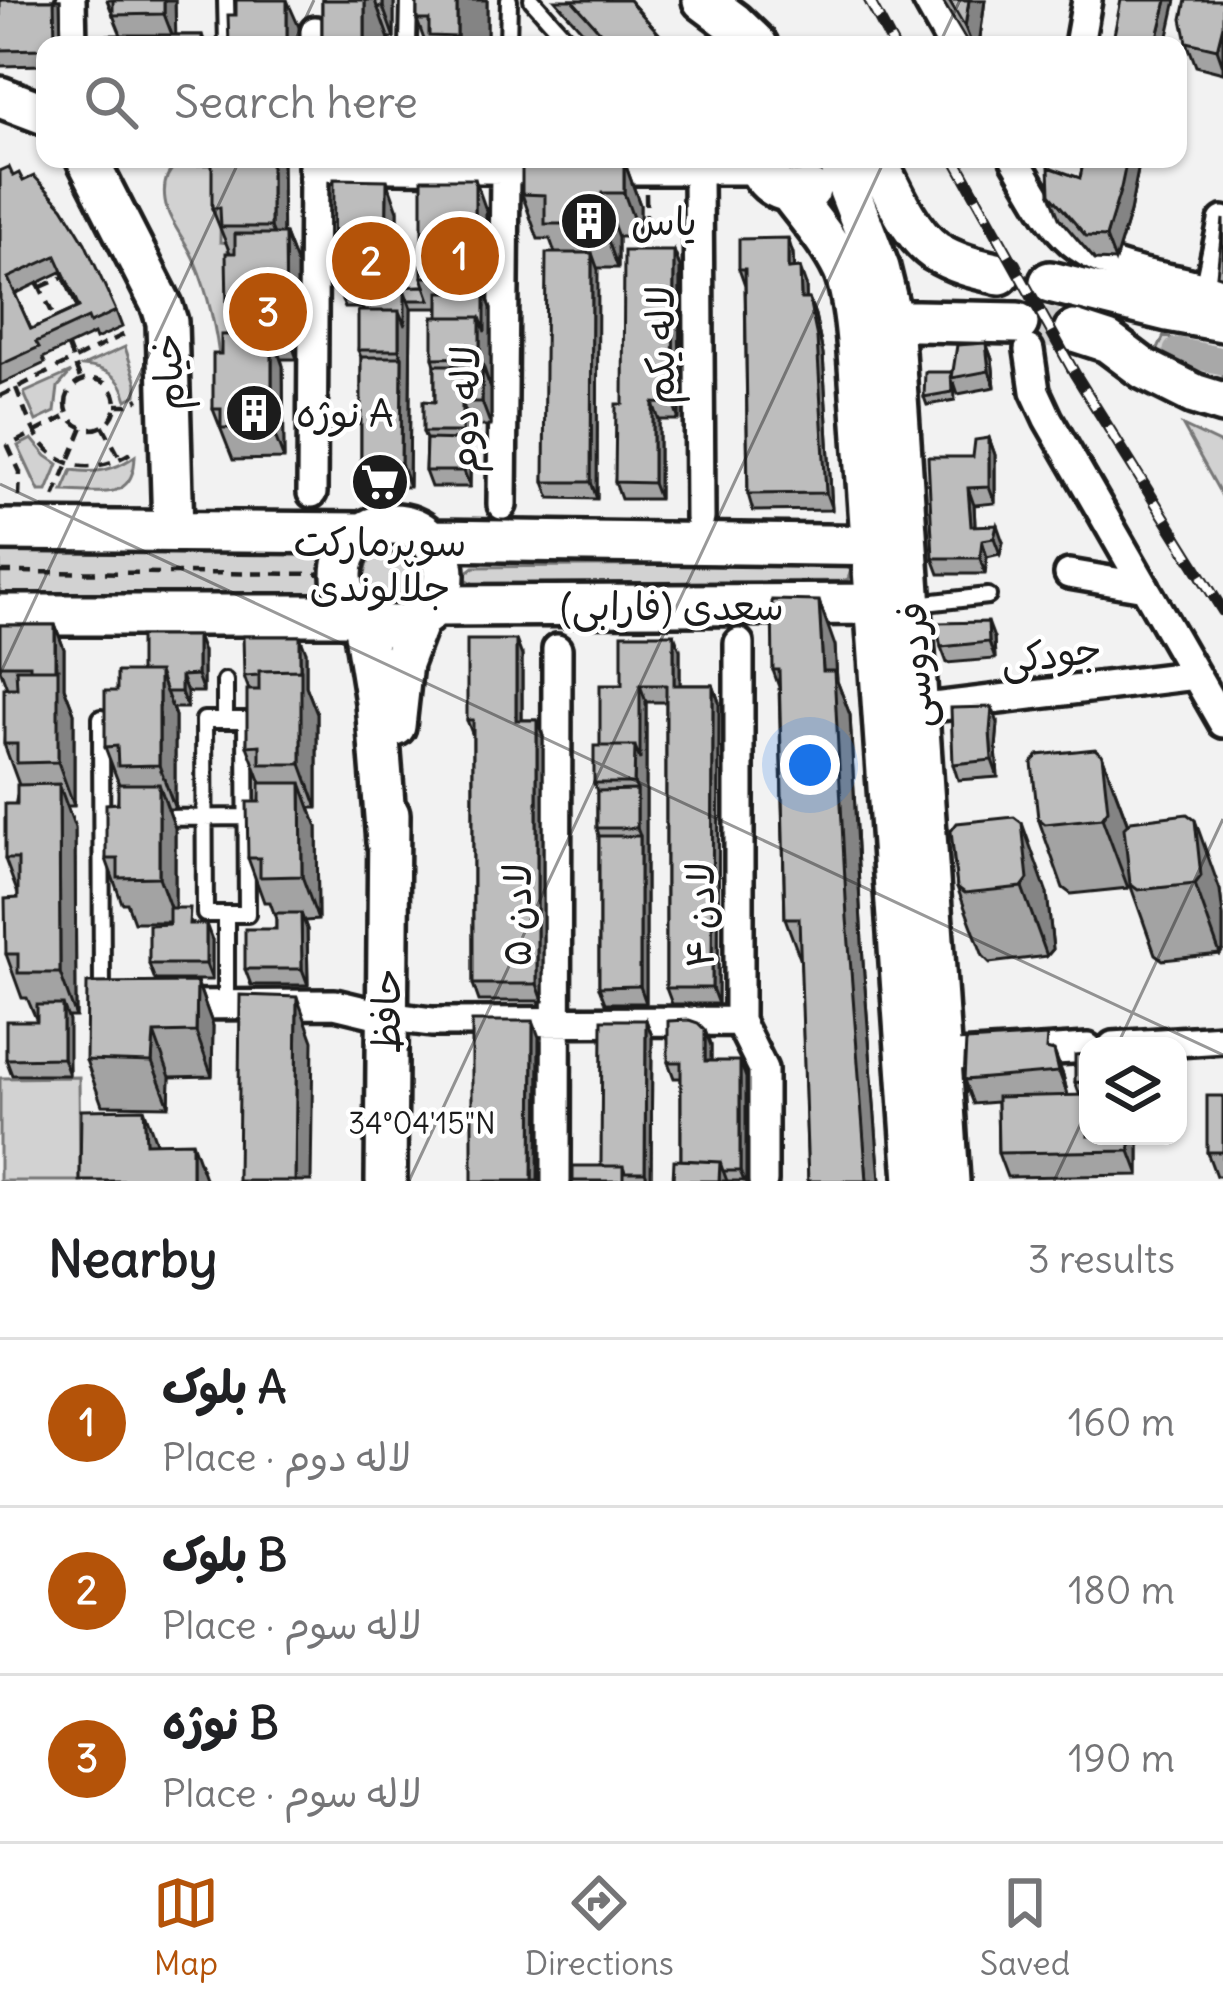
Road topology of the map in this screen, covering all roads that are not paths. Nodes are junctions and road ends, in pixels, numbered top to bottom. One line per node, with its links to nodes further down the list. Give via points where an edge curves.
1 (71, 0): 9 (street)
2 (226, 0): 10 (lane)
3 (409, 0): 11 (lane)
4 (509, 0): 12 (lane)
5 (532, 0): 13 (lane)
6 (699, 0): 14 (street); 15 (street)
7 (927, 0): 16 (street)
8 (1087, 0): 17 (street)
9 (71, 36)
10 (226, 36)
11 (408, 36)
12 (508, 36)
13 (563, 36)
14 (697, 36)
15 (749, 36)
16 (947, 36)
17 (1080, 36)
18 (0, 97): 19 (street)
19 (36, 111)
20 (92, 168): 46 (street, خیام, via 167,322)
21 (314, 168): 42 (street)
22 (450, 168): 30 (street)
23 (579, 168): 30 (street)
24 (690, 168): 45 (street, لاله یکم)
25 (716, 168): 31 (street)
26 (831, 168): 31 (street, via 815,188)
27 (840, 168): 38 (street, فردوسی, via 879,268)
28 (881, 168): 35 (street, via 931,249)
29 (1021, 168): 33 (street)
30 (505, 170): 43 (street, لاله دوم)
31 (768, 174): 38 (street, فردوسی)
32 (1053, 177): 33 (street)
33 (1046, 213): 37 (street, via 1096,260)
34 (1223, 221): 37 (street)
35 (1000, 274)
36 (1050, 282): 37 (street, via 1168,311)
37 (1218, 302)
38 (890, 321): 40 (street); 49 (street, فردوسی)
39 (1074, 331): 41 (street)
40 (1023, 337): 51 (street, via 1048,419)
41 (1223, 403)
42 (312, 493)
43 (502, 505)
44 (10, 514): 46 (street)
45 (700, 518)
46 (173, 531): 47 (street)
47 (363, 533): 48 (street, via 398,524); 56 (street, via 343,574)
48 (431, 540): 49 (street, سعدی (فارابی)); 54 (street, via 444,573)
49 (890, 546): 53 (street, فردوسی)
50 (1069, 574): 51 (street)
51 (1145, 587): 59 (street)
52 (988, 596): 53 (lane)
53 (892, 604): 54 (street, سعدی (فارابی)); 61 (street, فردوسی); 84 (street, فردوسی)
54 (426, 612): 56 (street, via 401,625); 70 (street, via 406,648 398,689)
55 (0, 615): 56 (street)
56 (362, 615): 70 (street)
57 (739, 643): 76 (street, لادن ۴)
58 (557, 649): 75 (street, لادن ۵)
59 (1195, 675): 61 (street, جودکی); 64 (street)
60 (225, 681): 63 (lane)
61 (917, 709): 80 (street, فردوسی)
62 (101, 718): 66 (lane)
63 (225, 720): 65 (lane, via 246,720); 69 (lane, via 204,720)
64 (1223, 723)
65 (246, 817): 69 (lane); 71 (lane, via 247,914)
66 (101, 818): 67 (lane); 73 (lane)
67 (122, 818)
68 (142, 818): 69 (lane)
69 (204, 818): 71 (lane, via 205,914)
70 (387, 842): 74 (street, حافظ)
71 (226, 914): 72 (lane)
72 (226, 1004): 73 (street); 74 (street, via 335,1004)
73 (123, 1005)
74 (386, 1016): 75 (street); 81 (street, حافظ)
75 (556, 1022): 76 (street); 82 (street, لادن ۵)
76 (739, 1022): 83 (street, لادن ۴, via 763,1069)
77 (1223, 1039): 78 (street)
78 (1187, 1041)
79 (1079, 1049): 80 (street)
80 (940, 1057): 85 (street, فردوسی)
81 (386, 1181)
82 (556, 1181)
83 (763, 1181)
84 (915, 1181)
85 (949, 1181)

